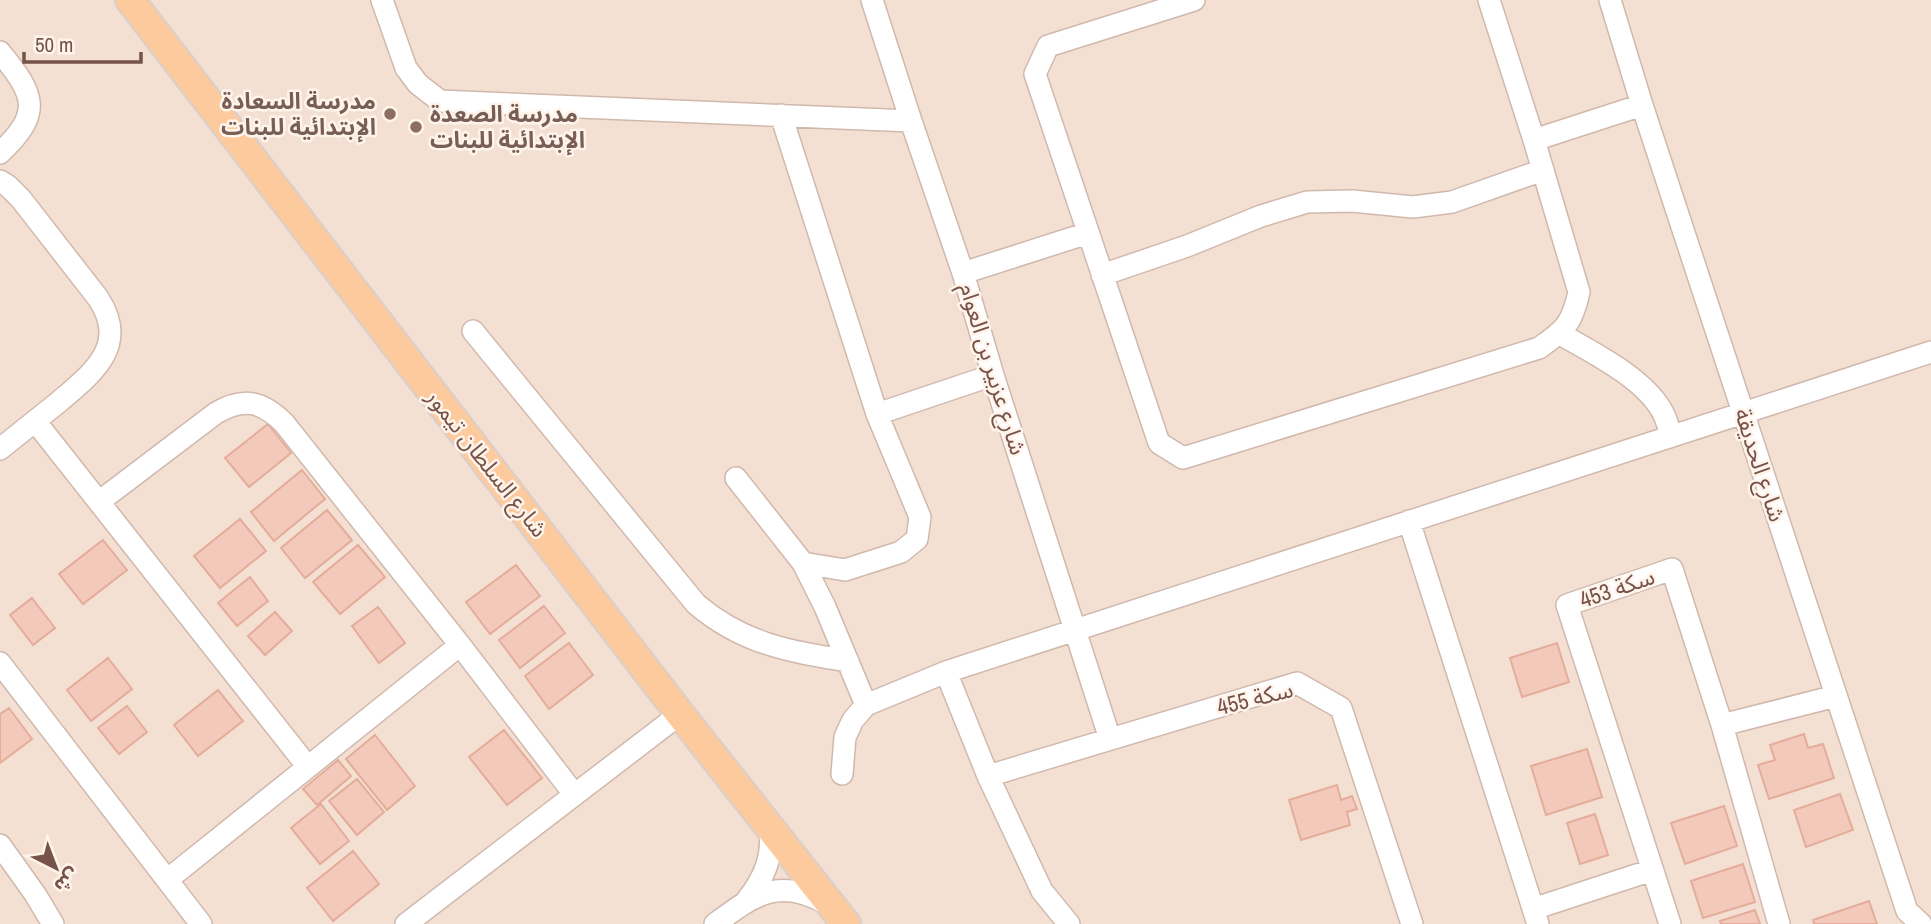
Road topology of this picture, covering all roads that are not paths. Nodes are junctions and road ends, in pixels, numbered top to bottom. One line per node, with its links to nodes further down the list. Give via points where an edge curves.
1 (130, 0): 39 (main road, شارع السلطان تيمور)
2 (147, 0): 57 (main road, شارع السلطان تيمور)
3 (382, 0): 10 (street, via 406,68 440,101)
4 (872, 0): 11 (street, شارع عزبير بن العوام)
5 (1194, 0): 16 (street, via 1048,46 1035,74)
6 (1489, 0): 12 (street)
7 (1610, 0): 9 (street, شارع الحديقة)
8 (0, 52): 13 (street, via 26,87 29,107 19,135)
9 (1642, 105): 12 (street); 23 (street, شارع الحديقة)
10 (781, 115): 11 (street); 24 (street)
11 (911, 121): 17 (street, شارع عزبير بن العوام)
12 (1534, 140): 14 (street)
13 (0, 153)
14 (1543, 170): 18 (street, via 1452,202 1413,207 1307,202); 20 (street, via 1579,292 1574,314)
15 (0, 181): 25 (street, via 21,199 98,298 109,321 102,361)
16 (1088, 233): 17 (street); 18 (street)
17 (963, 273): 22 (street, شارع عزبير بن العوام)
18 (1102, 275): 20 (street, via 1159,443 1183,458 1539,348)
19 (473, 331): 34 (street, via 695,604 734,632 757,641)
20 (1560, 334): 26 (street, via 1610,362 1646,391 1663,412)
21 (1931, 352): 23 (street)
22 (993, 375): 24 (street); 32 (street, شارع عزبير بن العوام)
23 (1743, 412): 26 (street); 37 (street, شارع الحديقة)
24 (877, 414): 31 (street, via 920,517 917,539 901,552 845,570)
25 (35, 421): 27 (street); 29 (street)
26 (1671, 436): 30 (street)
27 (0, 449)
28 (736, 478): 31 (street)
29 (100, 501): 33 (street, via 216,413 239,403 257,404 284,423); 42 (street)
30 (1409, 522): 32 (street); 52 (street)
31 (803, 563): 34 (street)
32 (1076, 630): 36 (street); 41 (street, شارع عزبير بن العوام)
33 (460, 645): 42 (street); 45 (street)
34 (848, 661): 38 (street)
35 (0, 663): 49 (street)
36 (946, 673): 38 (street); 44 (street)
37 (1836, 696): 40 (street); 62 (street, شارع الحديقة, via 1907,911)
38 (866, 705): 43 (street, via 845,737)
39 (680, 714): 45 (street); 46 (main road, شارع السلطان تيمور)
40 (1722, 725): 48 (street, سكة 453, via 1672,569 1567,605); 61 (street, سكة 453)
41 (1110, 739): 44 (street, سكة 455); 59 (street, سكة 455, via 1297,683 1341,708)
42 (307, 767): 49 (street)
43 (842, 774)
44 (988, 776): 58 (street, via 1042,891)
45 (574, 794): 55 (street)
46 (770, 828): 50 (street, via 770,859); 51 (main road, شارع السلطان تيمور)
47 (0, 845): 53 (street)
48 (1652, 870): 52 (street); 60 (street, سكة 453)
49 (167, 880): 54 (street)
50 (747, 900): 51 (street, via 792,891 807,894); 56 (street)
51 (840, 916)
52 (1536, 917)
53 (53, 924)
54 (201, 924)
55 (405, 924)
56 (715, 924)
57 (861, 924)
58 (1069, 924)
59 (1412, 924)
60 (1670, 924)
61 (1779, 924)
62 (1921, 924)

